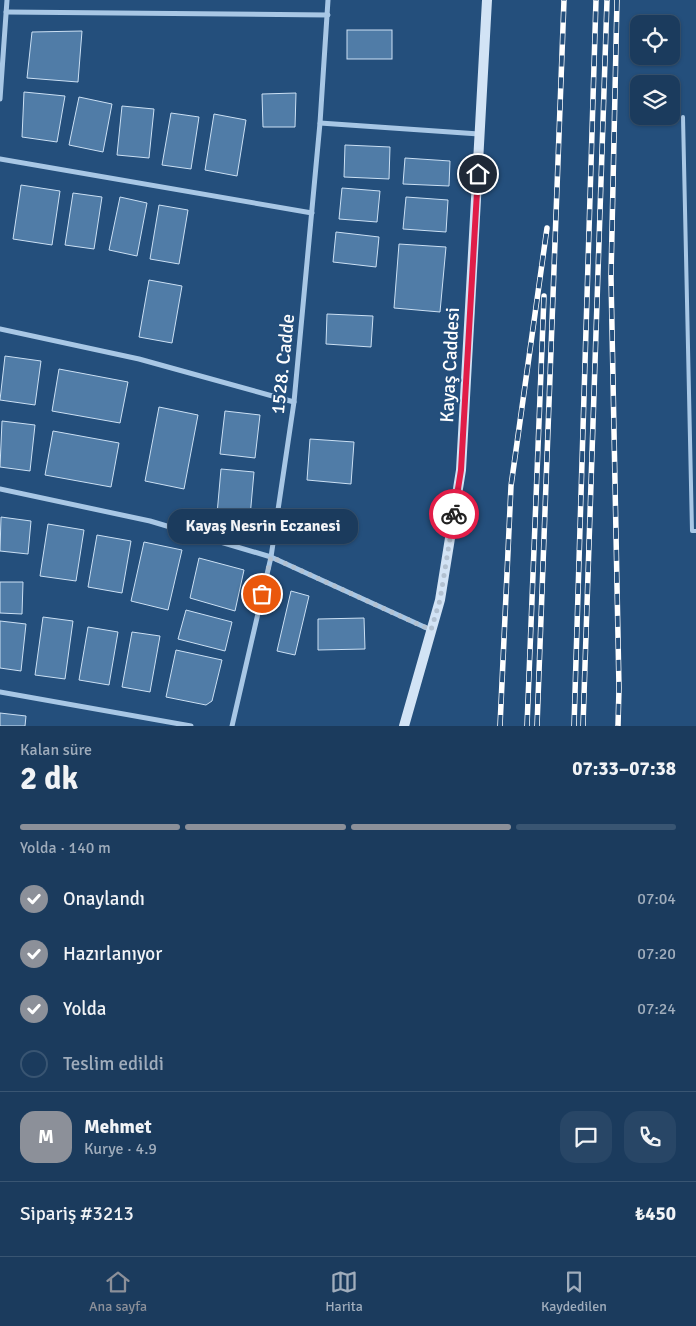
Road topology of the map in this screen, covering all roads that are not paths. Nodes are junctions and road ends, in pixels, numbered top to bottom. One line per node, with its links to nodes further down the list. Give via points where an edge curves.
1 (7, 0): 4 (street)
2 (328, 0): 5 (street, 1528. Cadde)
3 (487, 0): 9 (street, Kayaş Caddesi)
4 (6, 12): 5 (street); 6 (street)
5 (328, 15): 8 (street, 1528. Cadde)
6 (0, 99)
7 (683, 117): 15 (lane, via 692,531)
8 (320, 123): 9 (street); 11 (street, 1528. Cadde)
9 (480, 134): 17 (street, Kayaş Caddesi, via 461,470 440,600)
10 (0, 159): 11 (street)
11 (312, 213): 13 (street, 1528. Cadde)
12 (0, 329): 13 (street, via 139,359)
13 (294, 402): 16 (street, 1528. Cadde)
14 (0, 489): 16 (street, via 150,521)
15 (696, 531)
16 (271, 557): 17 (street); 20 (street, 1528. Cadde)
17 (431, 630): 21 (street, Kayaş Caddesi)
18 (0, 692): 19 (street)
19 (191, 726)
20 (232, 726)
21 (404, 726)

